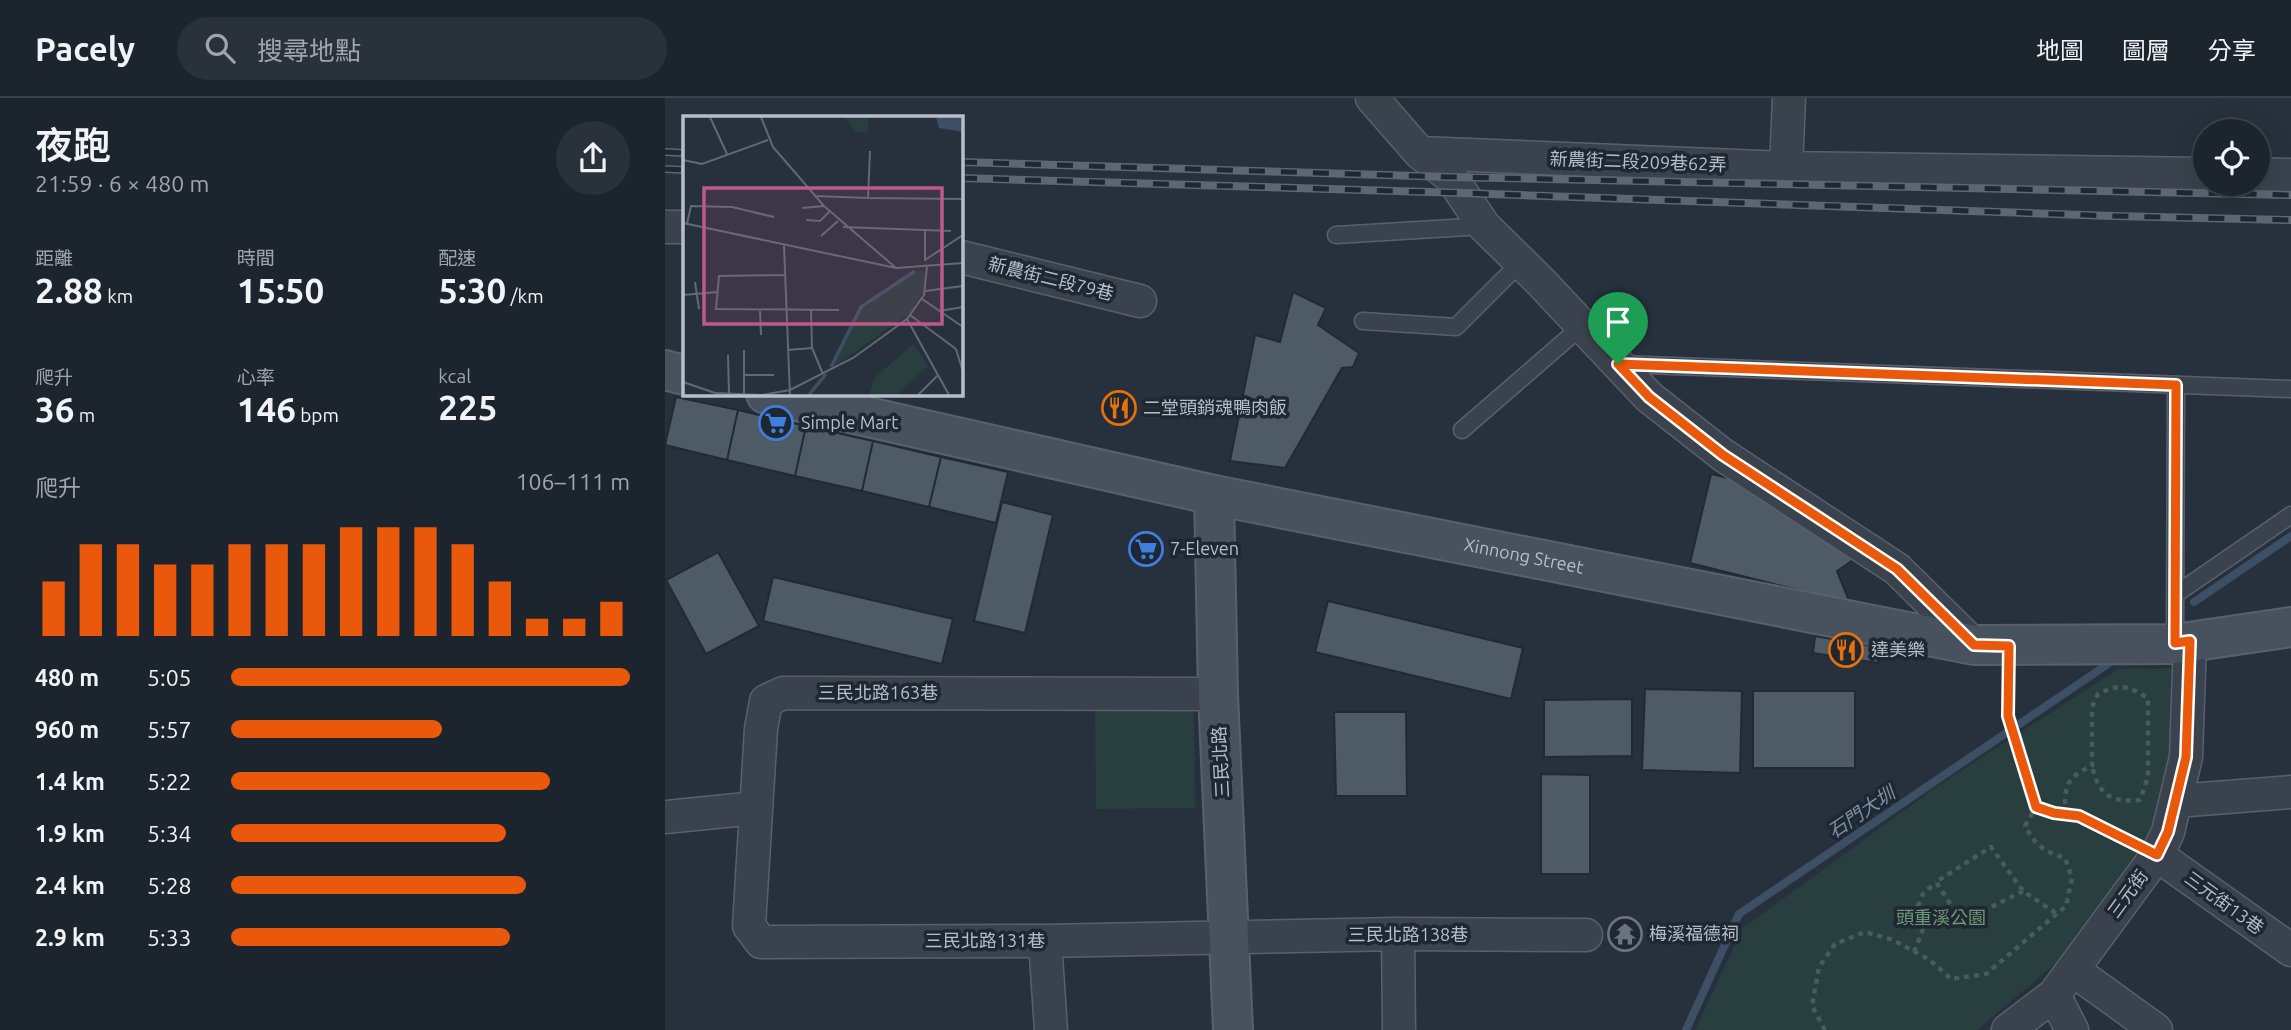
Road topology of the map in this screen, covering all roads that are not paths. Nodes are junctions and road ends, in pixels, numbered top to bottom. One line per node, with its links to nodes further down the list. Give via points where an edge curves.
1 (1372, 98): 3 (street)
2 (1789, 98): 4 (street)
3 (1420, 153): 4 (street, 新農街二段209巷62弄); 8 (street, via 1451,177)
4 (1786, 168): 5 (street, 新農街二段209巷62弄)
5 (2193, 174)
6 (2270, 174): 7 (street)
7 (2291, 175)
8 (1484, 226): 11 (lane); 13 (street)
9 (665, 227): 10 (street)
10 (683, 227)
11 (1336, 235)
12 (963, 257): 14 (street, 新農街二段79巷)
13 (1521, 262): 15 (lane, via 1456,327); 16 (street)
14 (1140, 301)
15 (1363, 321)
16 (1582, 326): 17 (street); 23 (lane)
17 (1618, 364): 20 (lane); 29 (street, via 1649,397 1723,455 1897,569)
18 (665, 370): 19 (street)
19 (683, 375)
20 (2176, 385): 21 (lane); 26 (lane)
21 (2291, 389)
22 (775, 396): 24 (street, Xinnong Street)
23 (1461, 430)
24 (1214, 495): 29 (street, Xinnong Street); 30 (street, 三民北路)
25 (2291, 516): 26 (lane)
26 (2176, 594): 28 (lane)
27 (2291, 627): 28 (street, Xinnong Street)
28 (2182, 642): 29 (street, Xinnong Street); 32 (street, 三元街, via 2186,757)
29 (1992, 645)
30 (1218, 694): 33 (street, 三民北路163巷, via 783,693 766,701); 39 (street, 三民北路)
31 (2291, 792): 32 (street)
32 (2176, 801): 35 (street, 三元街)
33 (756, 808): 34 (street); 36 (street, 三民北路163巷)
34 (665, 817)
35 (2157, 855): 40 (street, 三元街13巷); 42 (street, 三元街)
36 (749, 926): 41 (street, 三民北路131巷, via 761,942)
37 (1398, 934): 38 (street, 三民北路138巷); 39 (street, 三民北路138巷); 46 (street)
38 (1586, 935)
39 (1230, 938): 41 (street, 三民北路131巷); 45 (street, 三民北路)
40 (2285, 940)
41 (1045, 941): 44 (street)
42 (2073, 970): 43 (street, 三元街); 49 (street)
43 (2054, 995): 47 (street, 三元街); 48 (street)
44 (1051, 1030)
45 (1233, 1030)
46 (1399, 1030)
47 (2008, 1030)
48 (2072, 1030)
49 (2156, 1030)

